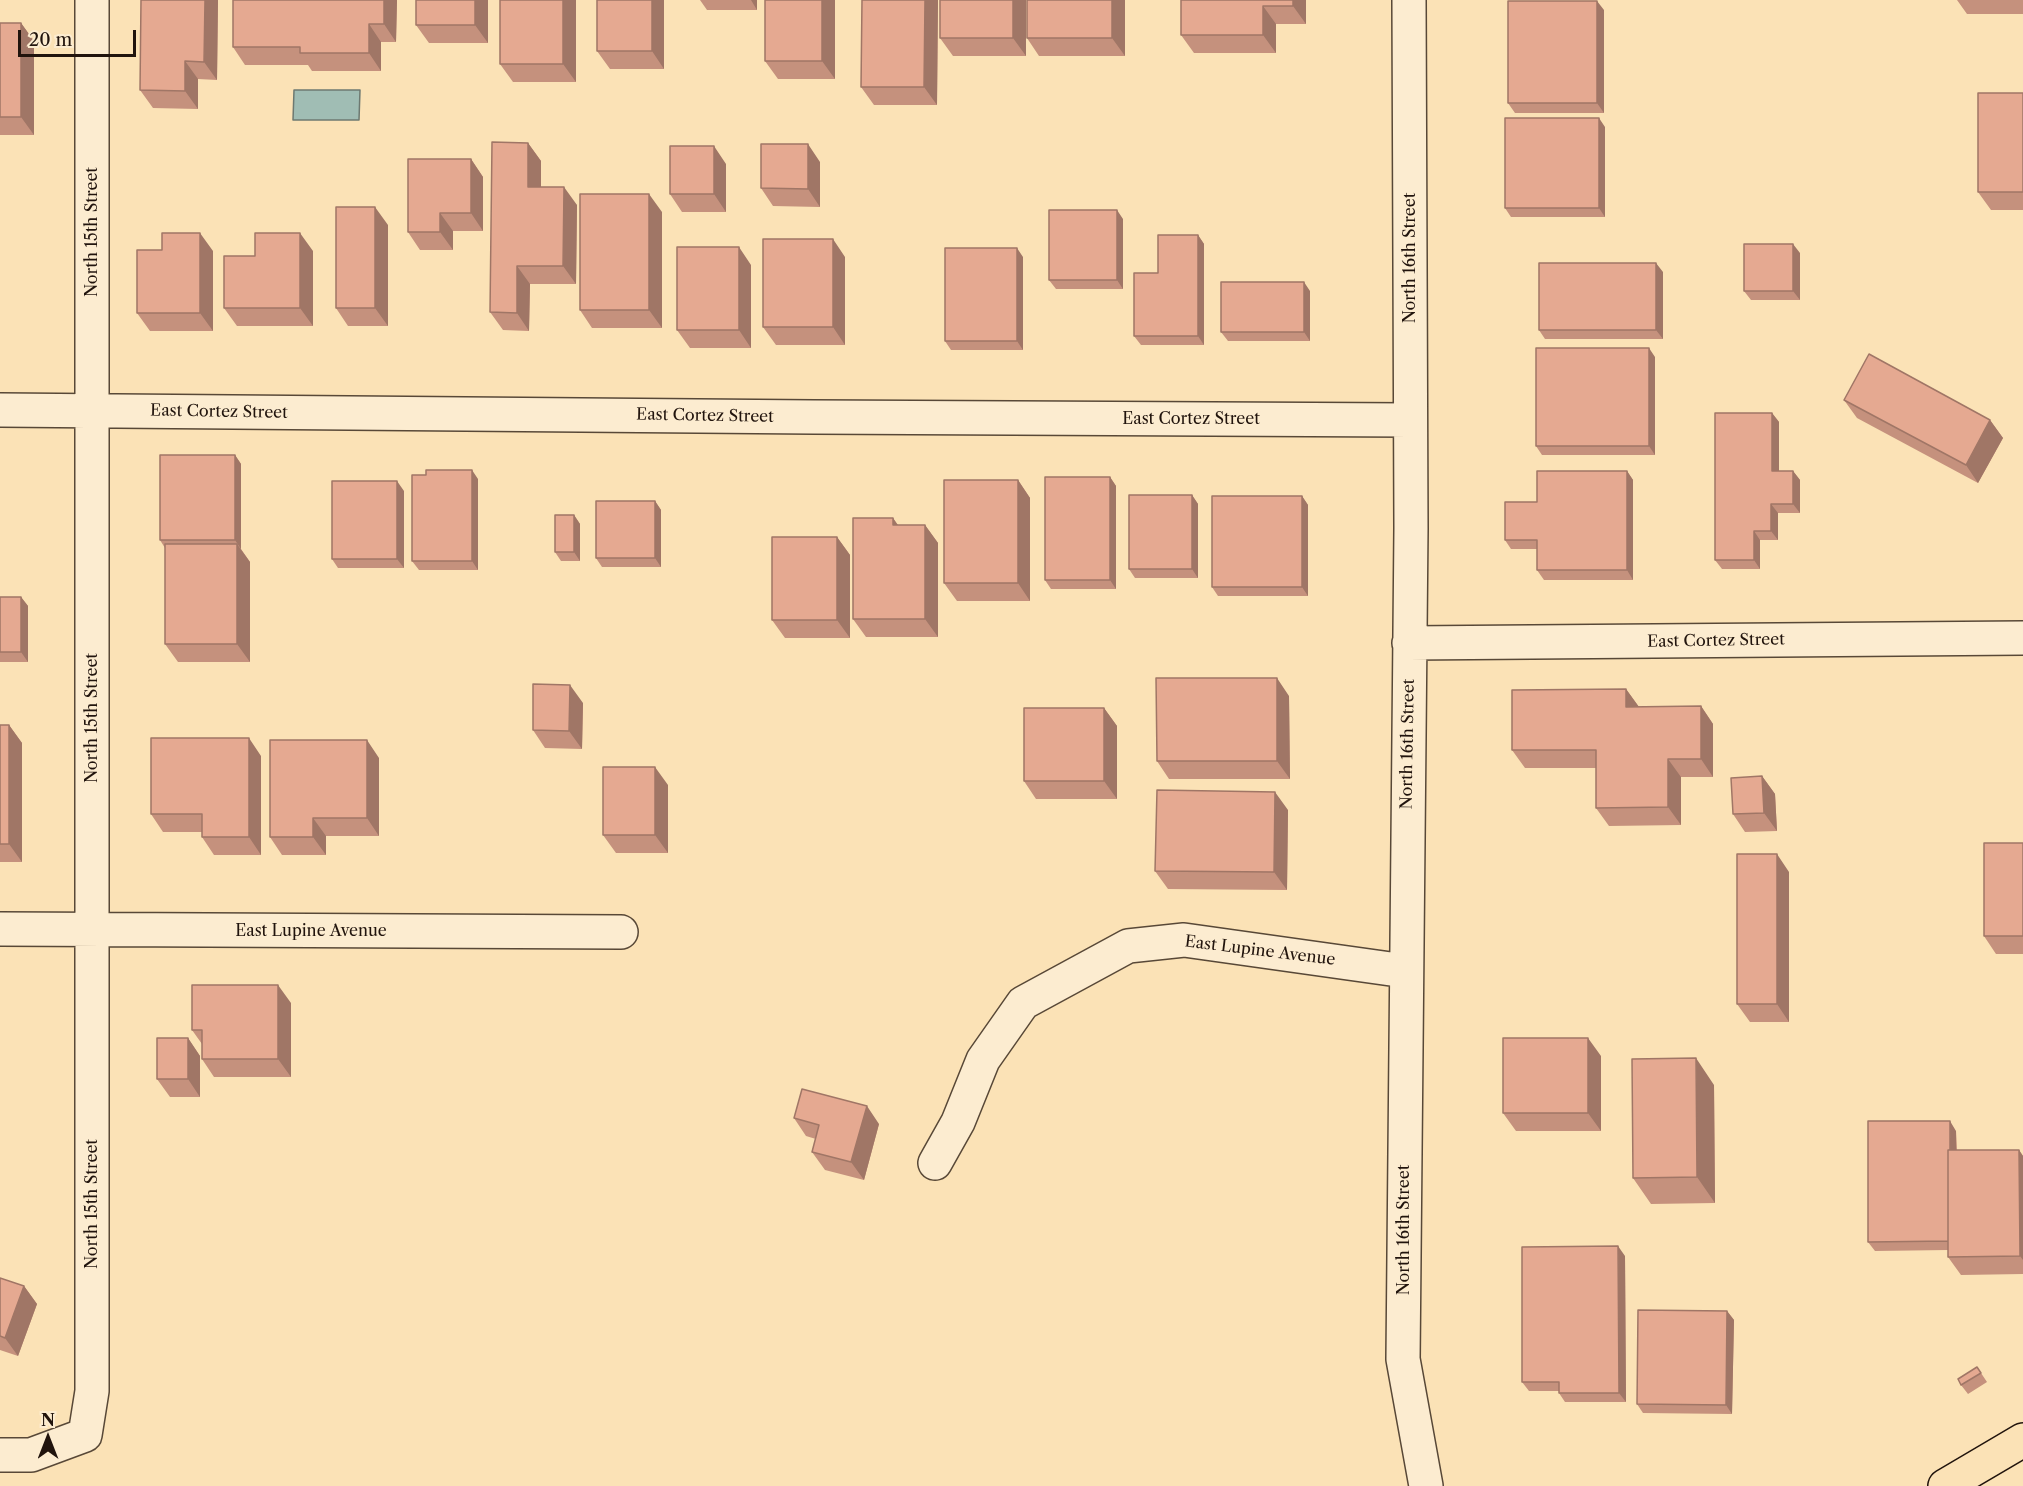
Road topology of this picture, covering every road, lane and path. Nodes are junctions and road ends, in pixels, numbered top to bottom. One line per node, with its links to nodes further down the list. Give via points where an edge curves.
1 (92, 0): 4 (street, North 15th Street)
2 (1409, 0): 5 (street, North 16th Street)
3 (0, 410): 4 (street, East Cortez Street)
4 (92, 411): 5 (street, East Cortez Street); 9 (street, North 15th Street)
5 (1410, 420): 7 (street, North 16th Street)
6 (2023, 638): 7 (street, East Cortez Street)
7 (1409, 643): 11 (street, North 16th Street)
8 (0, 929): 9 (street, East Lupine Avenue)
9 (92, 929): 10 (street, East Lupine Avenue); 14 (street, North 15th Street, via 92,1390 85,1435 31,1455)
10 (621, 932)
11 (1405, 971): 12 (street, East Lupine Avenue, via 1185,940 1128,946 1023,1004 983,1060 958,1122); 15 (street, North 16th Street, via 1403,1359)
12 (934, 1163)
13 (2023, 1440): 16 (main road)
14 (0, 1455)
15 (1426, 1486)
16 (1945, 1486)

